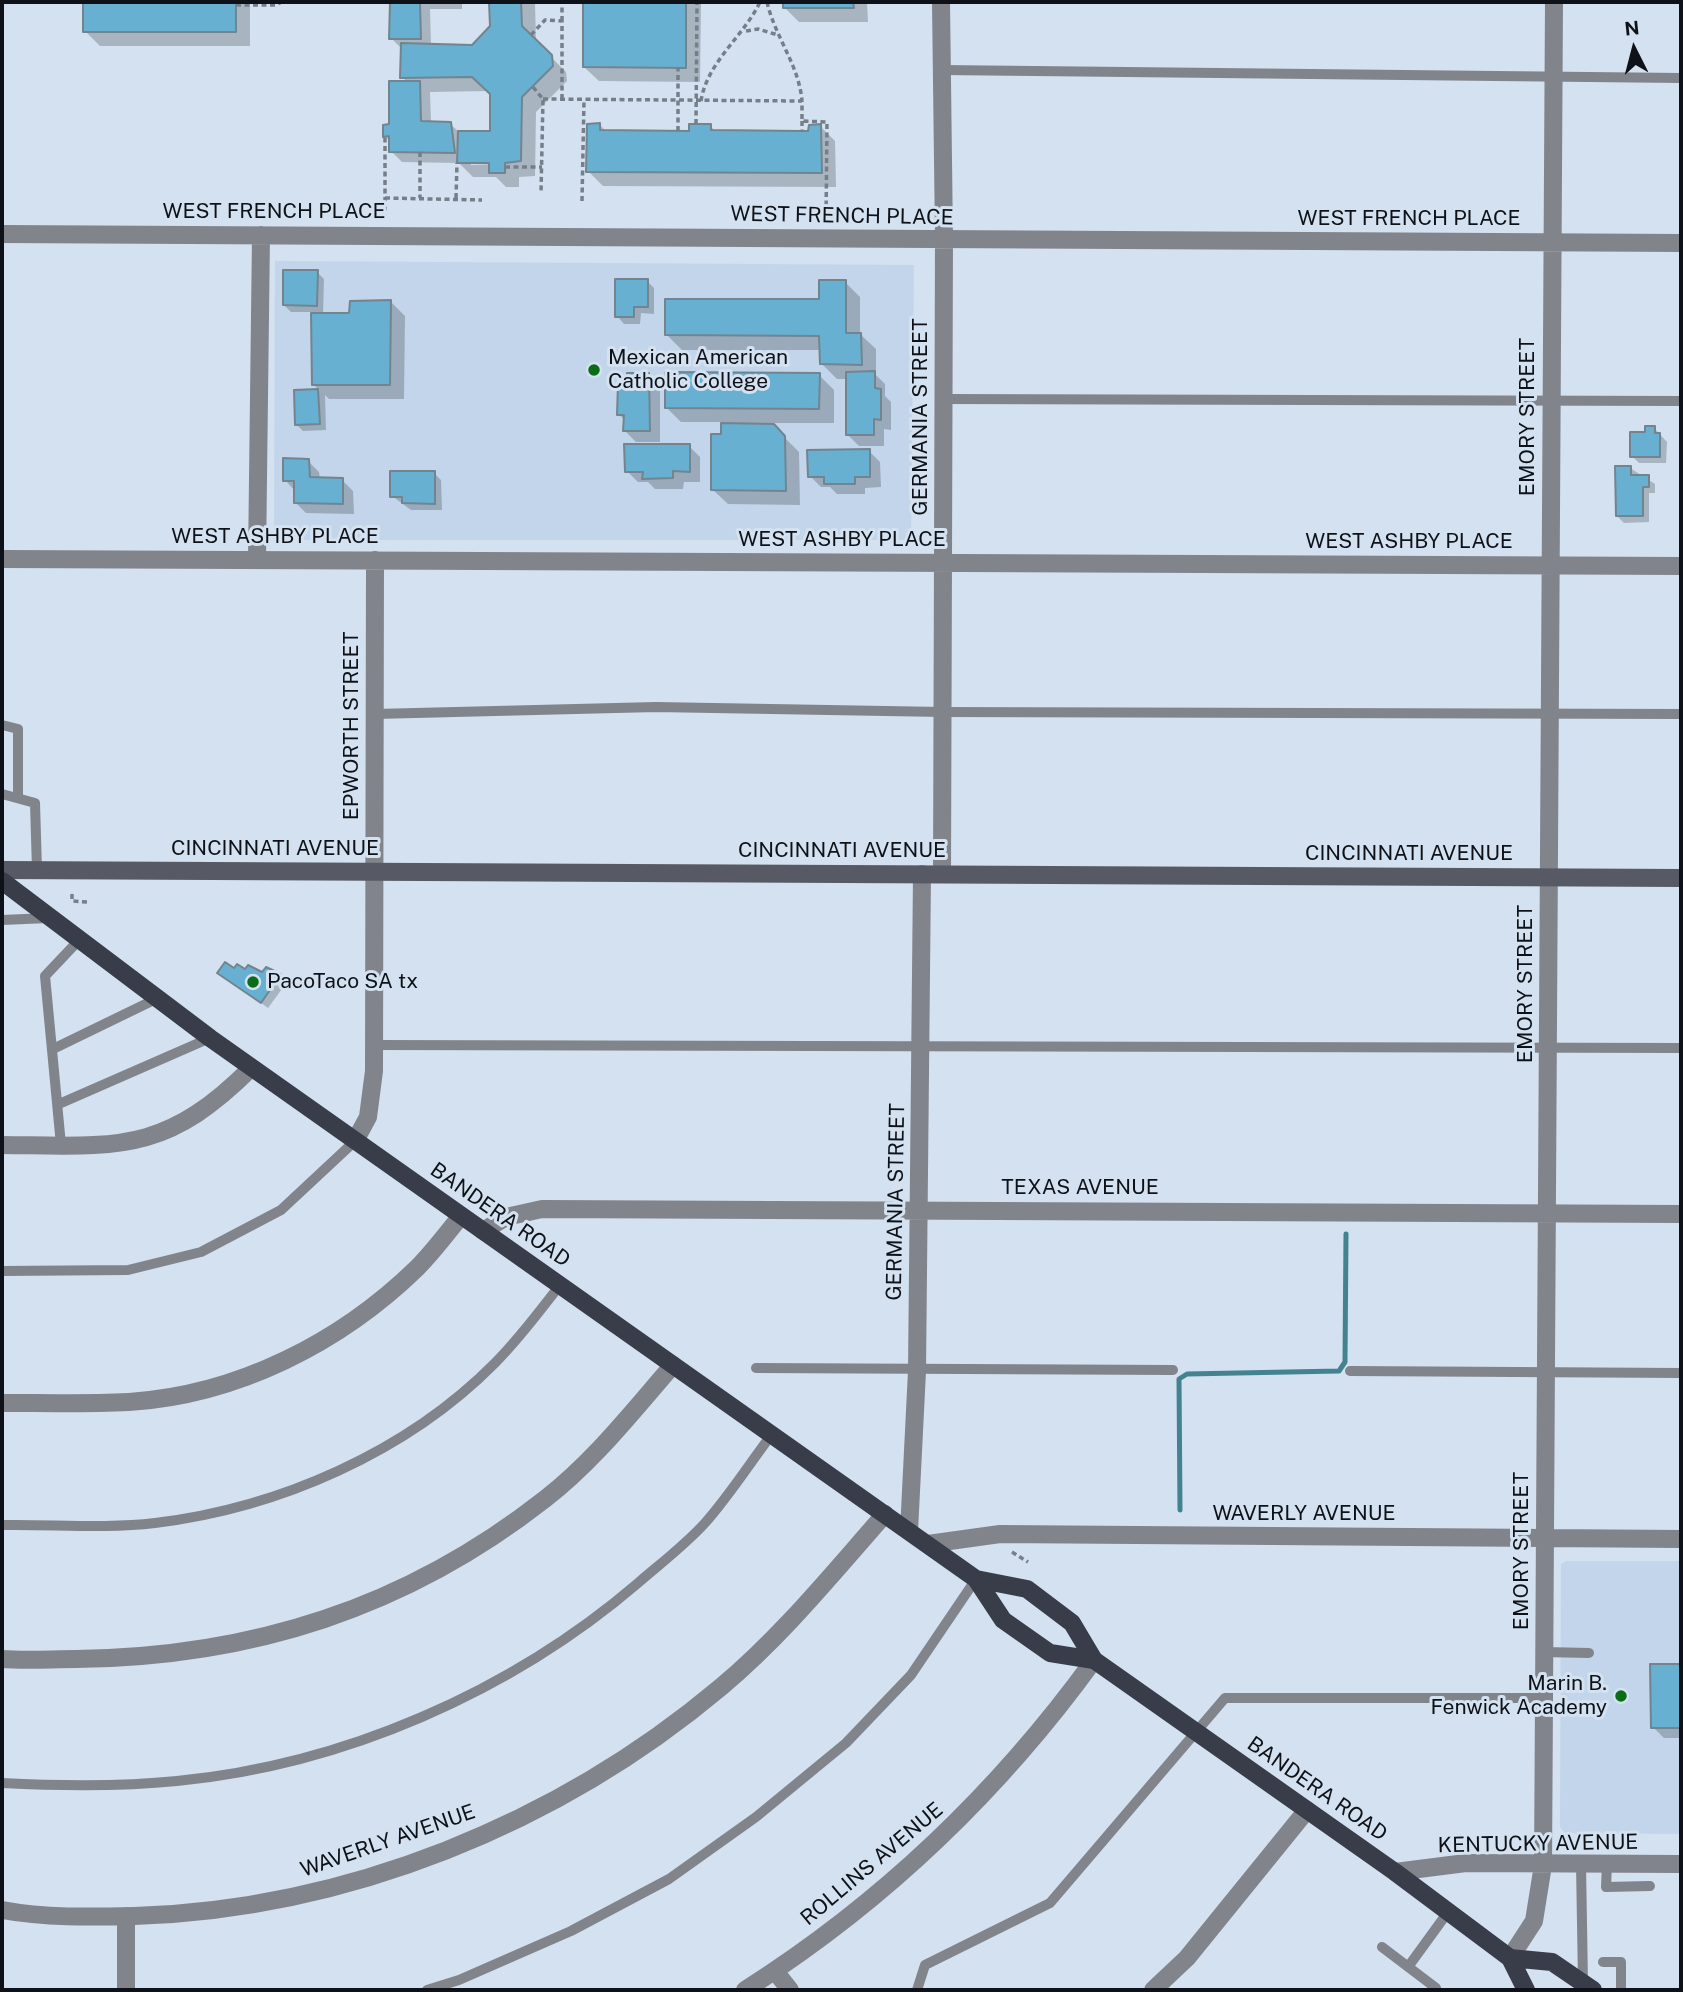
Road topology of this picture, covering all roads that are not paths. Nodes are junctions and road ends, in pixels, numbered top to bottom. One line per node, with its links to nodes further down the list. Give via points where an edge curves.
1 (941, 2): 3 (street, GERMANIA STREET)
2 (1553, 2): 4 (street, EMORY STREET)
3 (941, 70): 4 (lane); 8 (street, GERMANIA STREET)
4 (1553, 77): 5 (lane); 9 (street, EMORY STREET)
5 (1681, 78)
6 (2, 234): 7 (street, WEST FRENCH PLACE)
7 (261, 235): 8 (street, WEST FRENCH PLACE); 15 (street)
8 (944, 239): 9 (street, WEST FRENCH PLACE); 11 (street, GERMANIA STREET)
9 (1552, 243): 10 (street, WEST FRENCH PLACE); 12 (street, EMORY STREET)
10 (1681, 243)
11 (944, 399): 12 (lane); 17 (street, GERMANIA STREET)
12 (1551, 401): 13 (lane); 18 (street, EMORY STREET)
13 (1681, 401)
14 (2, 559): 15 (street, WEST ASHBY PLACE)
15 (257, 560): 16 (street, WEST ASHBY PLACE)
16 (375, 560): 17 (street, WEST ASHBY PLACE); 21 (street, EPWORTH STREET)
17 (944, 563): 18 (street, WEST ASHBY PLACE); 20 (street, GERMANIA STREET)
18 (1550, 565): 19 (street, WEST ASHBY PLACE); 22 (street, EMORY STREET)
19 (1681, 566)
20 (943, 712): 21 (lane, via 656,707); 22 (lane); 31 (street, GERMANIA STREET)
21 (375, 714): 29 (street, EPWORTH STREET)
22 (1549, 714): 23 (lane); 32 (street, EMORY STREET)
23 (1681, 714)
24 (2, 725): 26 (lane, via 18,729)
25 (2, 794): 26 (lane)
26 (18, 798): 28 (lane, via 35,803)
27 (2, 870): 28 (street, CINCINNATI AVENUE)
28 (37, 870): 29 (street, CINCINNATI AVENUE)
29 (374, 873): 30 (street, CINCINNATI AVENUE); 40 (street, EPWORTH STREET)
30 (922, 874): 31 (street, CINCINNATI AVENUE); 41 (street, GERMANIA STREET)
31 (942, 874): 32 (street, CINCINNATI AVENUE)
32 (1549, 878): 33 (street, CINCINNATI AVENUE); 42 (street, EMORY STREET)
33 (1681, 878)
34 (2, 881): 35 (main road, BANDERA ROAD)
35 (51, 918): 36 (lane); 37 (main road, BANDERA ROAD)
36 (2, 920)
37 (80, 939): 38 (main road, BANDERA ROAD); 44 (lane, via 45,976)
38 (158, 998): 39 (main road, BANDERA ROAD); 44 (lane)
39 (210, 1038): 45 (main road, BANDERA ROAD); 46 (lane)
40 (374, 1045): 41 (lane); 47 (street, EPWORTH STREET, via 369,1117)
41 (920, 1047): 42 (lane); 50 (street, GERMANIA STREET)
42 (1549, 1048): 43 (lane); 51 (street, EMORY STREET)
43 (1681, 1048)
44 (53, 1049): 46 (lane)
45 (251, 1068): 47 (main road, BANDERA ROAD); 49 (street, via 221,1098 169,1131 109,1144)
46 (59, 1104): 49 (lane)
47 (355, 1141): 53 (main road, BANDERA ROAD); 55 (lane, via 281,1210 201,1252 128,1270)
48 (2, 1145): 49 (street)
49 (61, 1145)
50 (917, 1210): 51 (street, TEXAS AVENUE); 54 (street, TEXAS AVENUE, via 542,1209 506,1217); 60 (street, GERMANIA STREET)
51 (1549, 1214): 52 (street, TEXAS AVENUE); 62 (street, EMORY STREET)
52 (1681, 1214)
53 (461, 1216): 54 (main road, BANDERA ROAD); 64 (street, via 419,1267 379,1302 337,1333 262,1370 219,1385 141,1400)
54 (483, 1231): 56 (main road, BANDERA ROAD)
55 (2, 1271)
56 (560, 1285): 57 (main road, BANDERA ROAD); 67 (lane, via 495,1364 452,1401 391,1443 316,1480 210,1514 155,1523 79,1528)
57 (673, 1365): 65 (main road, BANDERA ROAD); 75 (street, via 602,1448 546,1498 486,1542 421,1580 352,1611 281,1634 208,1650 133,1658)
58 (756, 1368): 60 (lane)
59 (1173, 1370): 60 (lane)
60 (917, 1371): 68 (street, GERMANIA STREET)
61 (1350, 1371): 62 (lane)
62 (1547, 1373): 63 (lane); 69 (street, EMORY STREET)
63 (1681, 1373)
64 (2, 1403)
65 (772, 1434): 66 (main road, BANDERA ROAD); 79 (lane, via 705,1523 600,1616 486,1686 422,1716 336,1747 231,1773 77,1786)
66 (885, 1514): 68 (main road, BANDERA ROAD); 89 (street, WAVERLY AVENUE, via 793,1620 719,1689 639,1750 553,1801 462,1844 322,1890 214,1911)
67 (2, 1525)
68 (909, 1531): 71 (main road, BANDERA ROAD)
69 (1544, 1539): 70 (street, WAVERLY AVENUE); 71 (street, WAVERLY AVENUE, via 1000,1534); 73 (street, EMORY STREET)
70 (1681, 1539)
71 (928, 1544): 72 (main road, BANDERA ROAD)
72 (976, 1579): 76 (main road, BANDERA ROAD, via 1003,1620 1050,1653); 76 (main road, BANDERA ROAD, via 1027,1589 1072,1623); 98 (lane, via 911,1675 846,1743 756,1817 633,1899 571,1931)
73 (1544, 1652): 74 (lane); 77 (street, EMORY STREET)
74 (1589, 1653)
75 (2, 1659)
76 (1094, 1660): 78 (main road, BANDERA ROAD); 94 (street, ROLLINS AVENUE, via 1022,1754 940,1840)
77 (1544, 1698): 78 (lane, via 1225,1698); 84 (street, EMORY STREET)
78 (1198, 1733): 80 (main road, BANDERA ROAD); 101 (lane, via 1050,1903 925,1965)
79 (2, 1783)
80 (1307, 1810): 85 (main road, BANDERA ROAD); 102 (street, via 1187,1958)
81 (1581, 1864): 82 (street, KENTUCKY AVENUE); 84 (street, KENTUCKY AVENUE); 95 (lane)
82 (1606, 1864): 83 (street, KENTUCKY AVENUE); 86 (lane, via 1606,1887)
83 (1681, 1864)
84 (1543, 1865): 85 (street, KENTUCKY AVENUE, via 1466,1863); 91 (street, EMORY STREET, via 1534,1921)
85 (1395, 1872): 88 (main road, BANDERA ROAD)
86 (1650, 1886)
87 (2, 1910): 89 (street, WAVERLY AVENUE)
88 (1448, 1912): 91 (main road, BANDERA ROAD); 93 (lane)
89 (126, 1916): 97 (street)
90 (1382, 1947): 93 (lane)
91 (1510, 1958): 95 (main road, via 1552,1962); 103 (main road, BANDERA ROAD)
92 (1603, 1962): 104 (lane, via 1621,1962)
93 (1408, 1967): 96 (lane)
94 (775, 1971): 99 (street, ROLLINS AVENUE); 100 (street)
95 (1588, 1987)
96 (1436, 1988)
97 (126, 1990)
98 (427, 1990)
99 (745, 1990)
100 (790, 1990)
101 (917, 1990)
102 (1153, 1990)
103 (1526, 1990)
104 (1621, 1990)

